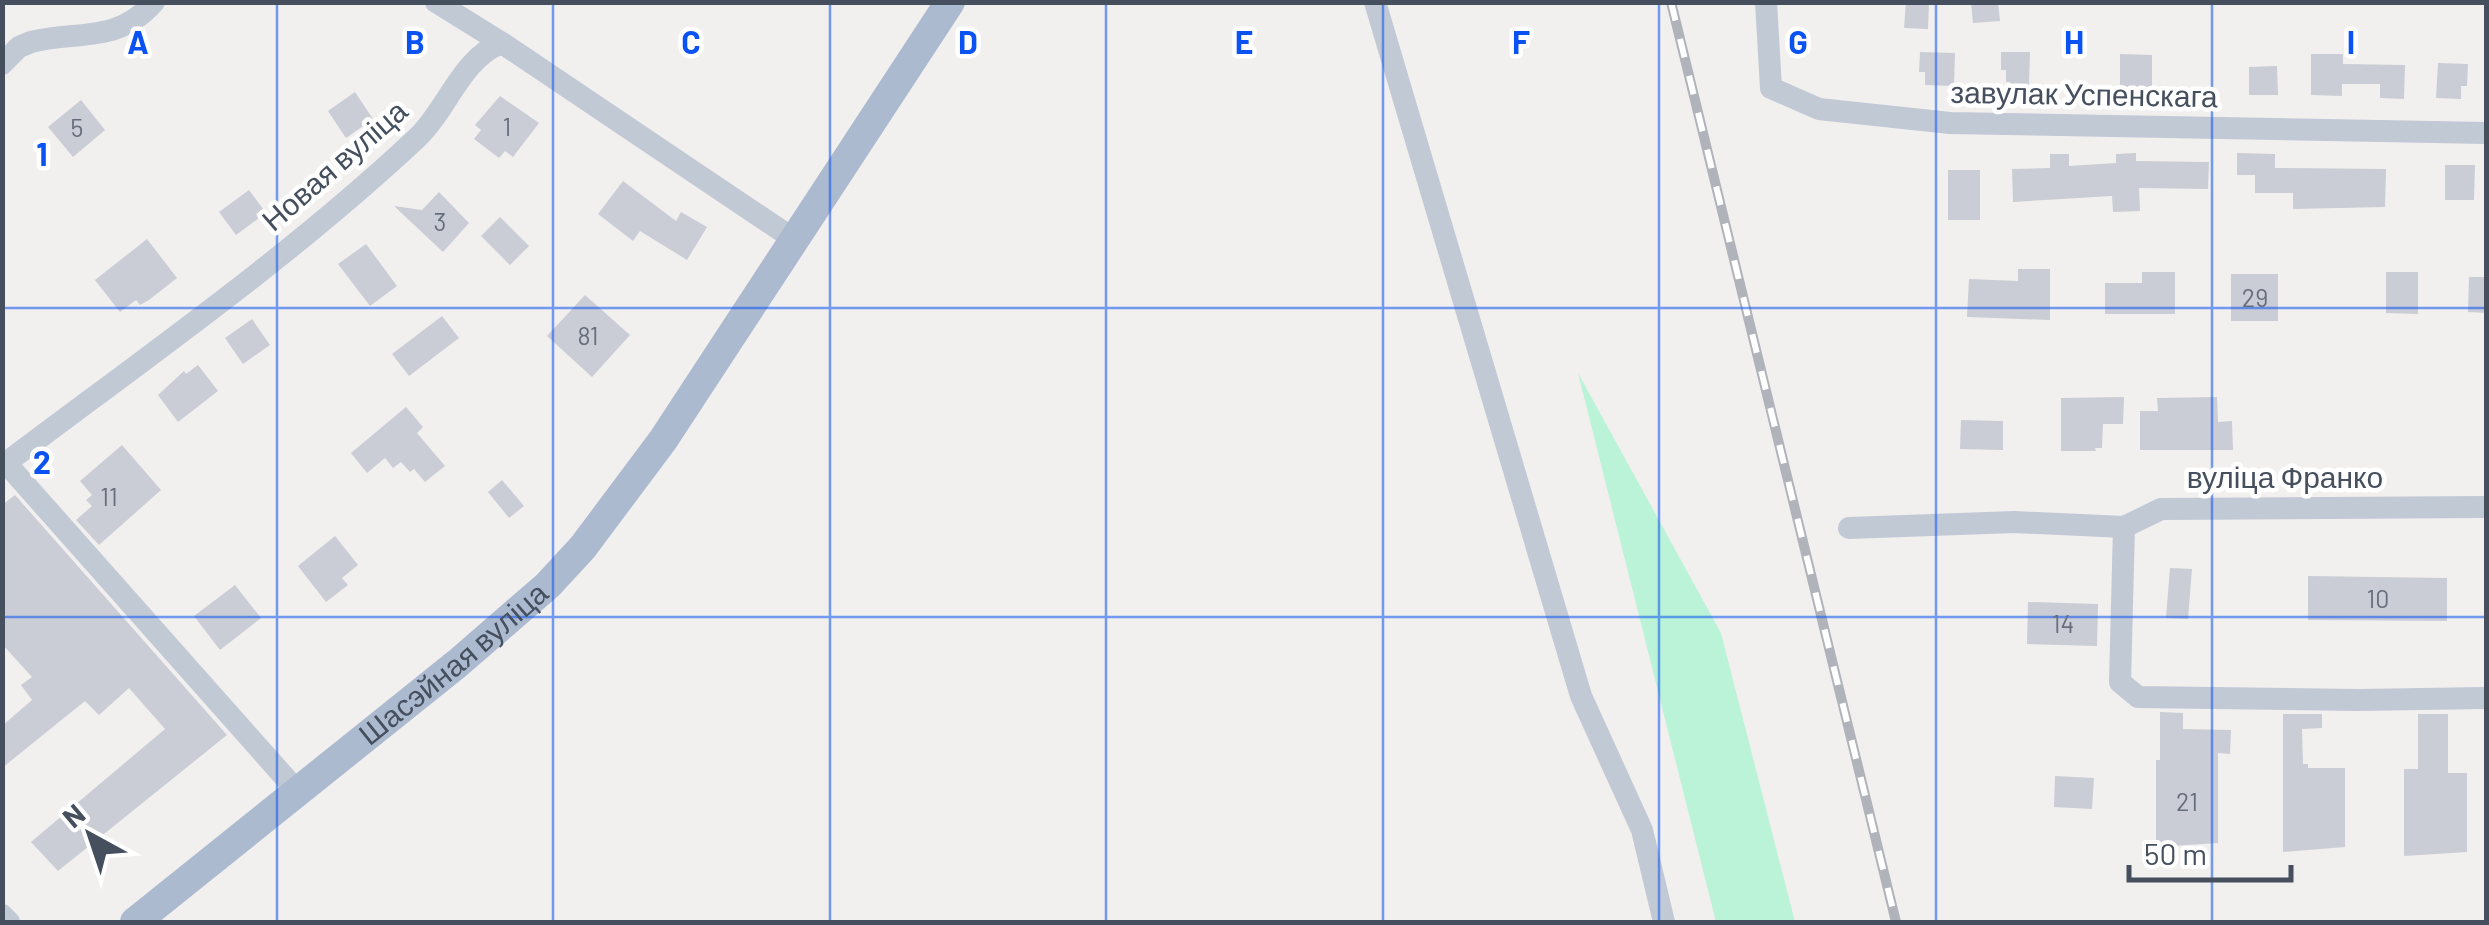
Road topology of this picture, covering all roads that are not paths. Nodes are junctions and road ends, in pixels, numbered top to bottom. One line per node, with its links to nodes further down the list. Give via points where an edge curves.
1 (154, 2): 7 (street, via 126,27 30,42)
2 (436, 2): 6 (street)
3 (950, 2): 9 (main road, Шасэйная вуліца)
4 (1375, 2): 19 (street, via 1581,696 1642,830)
5 (1766, 2): 8 (street, завулак Успенскага, via 1771,88 1818,109 1950,123)
6 (502, 44): 9 (street); 10 (street, Новая вуліца, via 484,52 419,136 304,235)
7 (2, 64)
8 (2486, 133)
9 (795, 240): 15 (main road, Шасэйная вуліца, via 583,547 548,585)
10 (4, 462): 15 (street)
11 (2486, 507): 12 (street, вуліца Франко, via 2160,509)
12 (2124, 527): 13 (street, вуліца Франко, via 2014,522); 14 (street, via 2120,682 2138,696)
13 (1849, 528)
14 (2486, 698)
15 (297, 791): 18 (main road, Шасэйная вуліца)
16 (2, 915): 17 (street)
17 (10, 922)
18 (136, 922)
19 (1664, 922)

